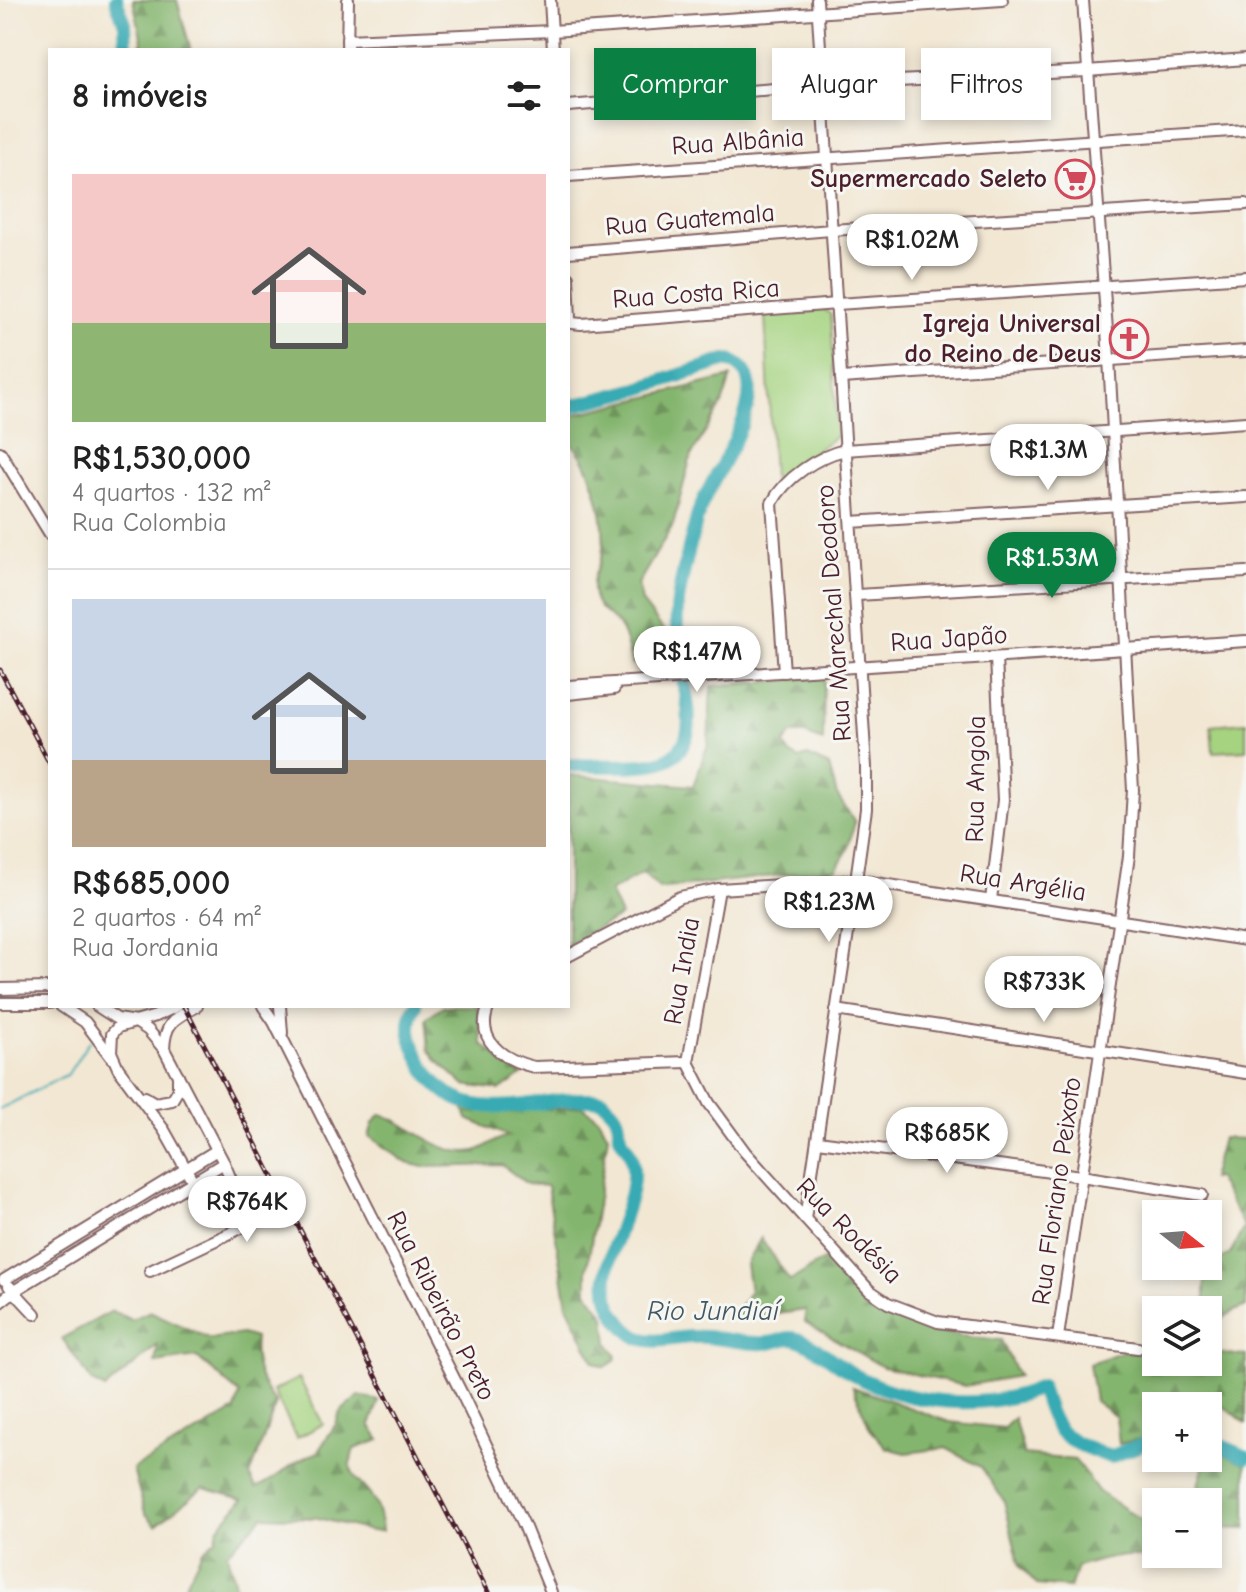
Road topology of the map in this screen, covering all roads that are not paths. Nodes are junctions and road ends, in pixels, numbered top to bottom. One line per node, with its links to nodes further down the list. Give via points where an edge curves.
1 (348, 0): 7 (street)
2 (550, 0): 6 (street)
3 (1002, 0): 5 (street)
4 (1083, 0): 11 (street, Rua Floriano Peixoto)
5 (817, 6): 6 (street); 9 (street, Rua Marechal Deodoro)
6 (552, 31): 7 (street); 8 (street)
7 (347, 45)
8 (553, 48)
9 (820, 48)
10 (1246, 59): 11 (street)
11 (1087, 71): 12 (street); 17 (street, Rua Floriano Peixoto)
12 (905, 81)
13 (772, 89): 14 (street)
14 (570, 106)
15 (825, 120): 18 (street, Rua Marechal Deodoro)
16 (1246, 130): 17 (street, Rua Albânia)
17 (1092, 140): 18 (street, Rua Albânia); 21 (street, Rua Floriano Peixoto)
18 (828, 158): 19 (street, Rua Albânia); 22 (street, Rua Marechal Deodoro)
19 (570, 176)
20 (1246, 204): 21 (street, Rua Guatemala)
21 (1097, 214): 22 (street, Rua Guatemala); 25 (street, Rua Floriano Peixoto)
22 (831, 230): 23 (street, Rua Guatemala); 26 (street, Rua Marechal Deodoro)
23 (570, 252)
24 (1246, 277): 25 (street, Rua Costa Rica)
25 (1103, 286): 26 (street, Rua Costa Rica); 29 (street, Rua Floriano Peixoto)
26 (837, 304): 27 (street, Rua Costa Rica, via 581,324); 30 (street, Rua Marechal Deodoro)
27 (570, 319)
28 (1246, 351): 29 (street)
29 (1109, 358): 30 (street); 32 (street, Rua Floriano Peixoto)
30 (841, 378): 33 (street, Rua Marechal Deodoro)
31 (1246, 422): 32 (street)
32 (1112, 431): 33 (street); 36 (street, Rua Floriano Peixoto)
33 (845, 450): 37 (street, Rua Marechal Deodoro); 46 (street, via 817,460 772,503)
34 (0, 452): 38 (street)
35 (1246, 497): 36 (street)
36 (1118, 505): 37 (street); 40 (street, Rua Floriano Peixoto)
37 (851, 522): 41 (street, Rua Marechal Deodoro)
38 (48, 531)
39 (1246, 572): 40 (street)
40 (1120, 579): 41 (street); 43 (street, Rua Floriano Peixoto)
41 (857, 595): 45 (street, Rua Marechal Deodoro)
42 (1246, 641): 43 (street, Rua Japão)
43 (1127, 649): 44 (street, Rua Japão); 53 (street, Rua Floriano Peixoto, via 1132,802)
44 (996, 658): 45 (street, Rua Japão); 52 (street, Rua Angola, via 1003,800)
45 (860, 667): 46 (street, Rua Japão); 50 (street, Rua Marechal Deodoro, via 866,809)
46 (784, 672): 47 (street, Rua Japão)
47 (658, 680): 48 (street, Rua Japão); 49 (street, Rua Japão)
48 (570, 686)
49 (570, 694)
50 (856, 880): 51 (street, Rua Argélia); 52 (street, Rua Argélia); 67 (street, Rua Marechal Deodoro)
51 (719, 889): 55 (street, Rua Argélia, via 680,897); 72 (street, Rua India)
52 (991, 900): 53 (street, Rua Argélia)
53 (1120, 920): 54 (street, Rua Argélia); 71 (street, Rua Floriano Peixoto)
54 (1246, 940)
55 (570, 955)
56 (48, 988): 57 (street)
57 (0, 989)
58 (0, 1003): 59 (street)
59 (48, 1003)
60 (64, 1008): 73 (street, via 85,1022)
61 (100, 1008): 68 (street, via 117,1019)
62 (172, 1008): 68 (street)
63 (194, 1008): 70 (street, via 169,1024)
64 (265, 1008): 69 (street, Rua Ribeirão Preto)
65 (280, 1008): 69 (street, Rua Ribeirão Preto)
66 (488, 1008): 72 (street, via 484,1029 489,1039 519,1064)
67 (836, 1010): 71 (street); 77 (street, Rua Marechal Deodoro)
68 (136, 1022): 70 (street); 73 (street, via 112,1034 111,1052)
69 (283, 1043): 93 (street, Rua Ribeirão Preto, via 462,1394)
70 (164, 1049): 75 (street)
71 (1100, 1049): 74 (street); 81 (street, Rua Floriano Peixoto)
72 (688, 1062): 85 (street, Rua Rodésia, via 709,1103 745,1152)
73 (118, 1068): 76 (street)
74 (1246, 1073)
75 (178, 1074): 76 (street, via 172,1100 155,1103); 78 (street)
76 (139, 1093): 80 (street)
77 (818, 1141): 81 (street); 85 (street, Rua Marechal Deodoro)
78 (217, 1150): 79 (street); 80 (street)
79 (224, 1163): 82 (street); 86 (street, via 246,1222)
80 (186, 1169): 82 (street); 87 (street)
81 (1081, 1176): 83 (street); 91 (street, Rua Floriano Peixoto)
82 (194, 1182): 84 (street); 88 (street)
83 (1202, 1195)
84 (208, 1208)
85 (805, 1219): 91 (street, Rua Rodésia, via 869,1290 888,1303 938,1322)
86 (150, 1271)
87 (2, 1278): 88 (street)
88 (14, 1291): 89 (street); 90 (street)
89 (0, 1302)
90 (35, 1314)
91 (1058, 1337): 92 (street, Rua Rodésia)
92 (1138, 1348)
93 (551, 1592)

